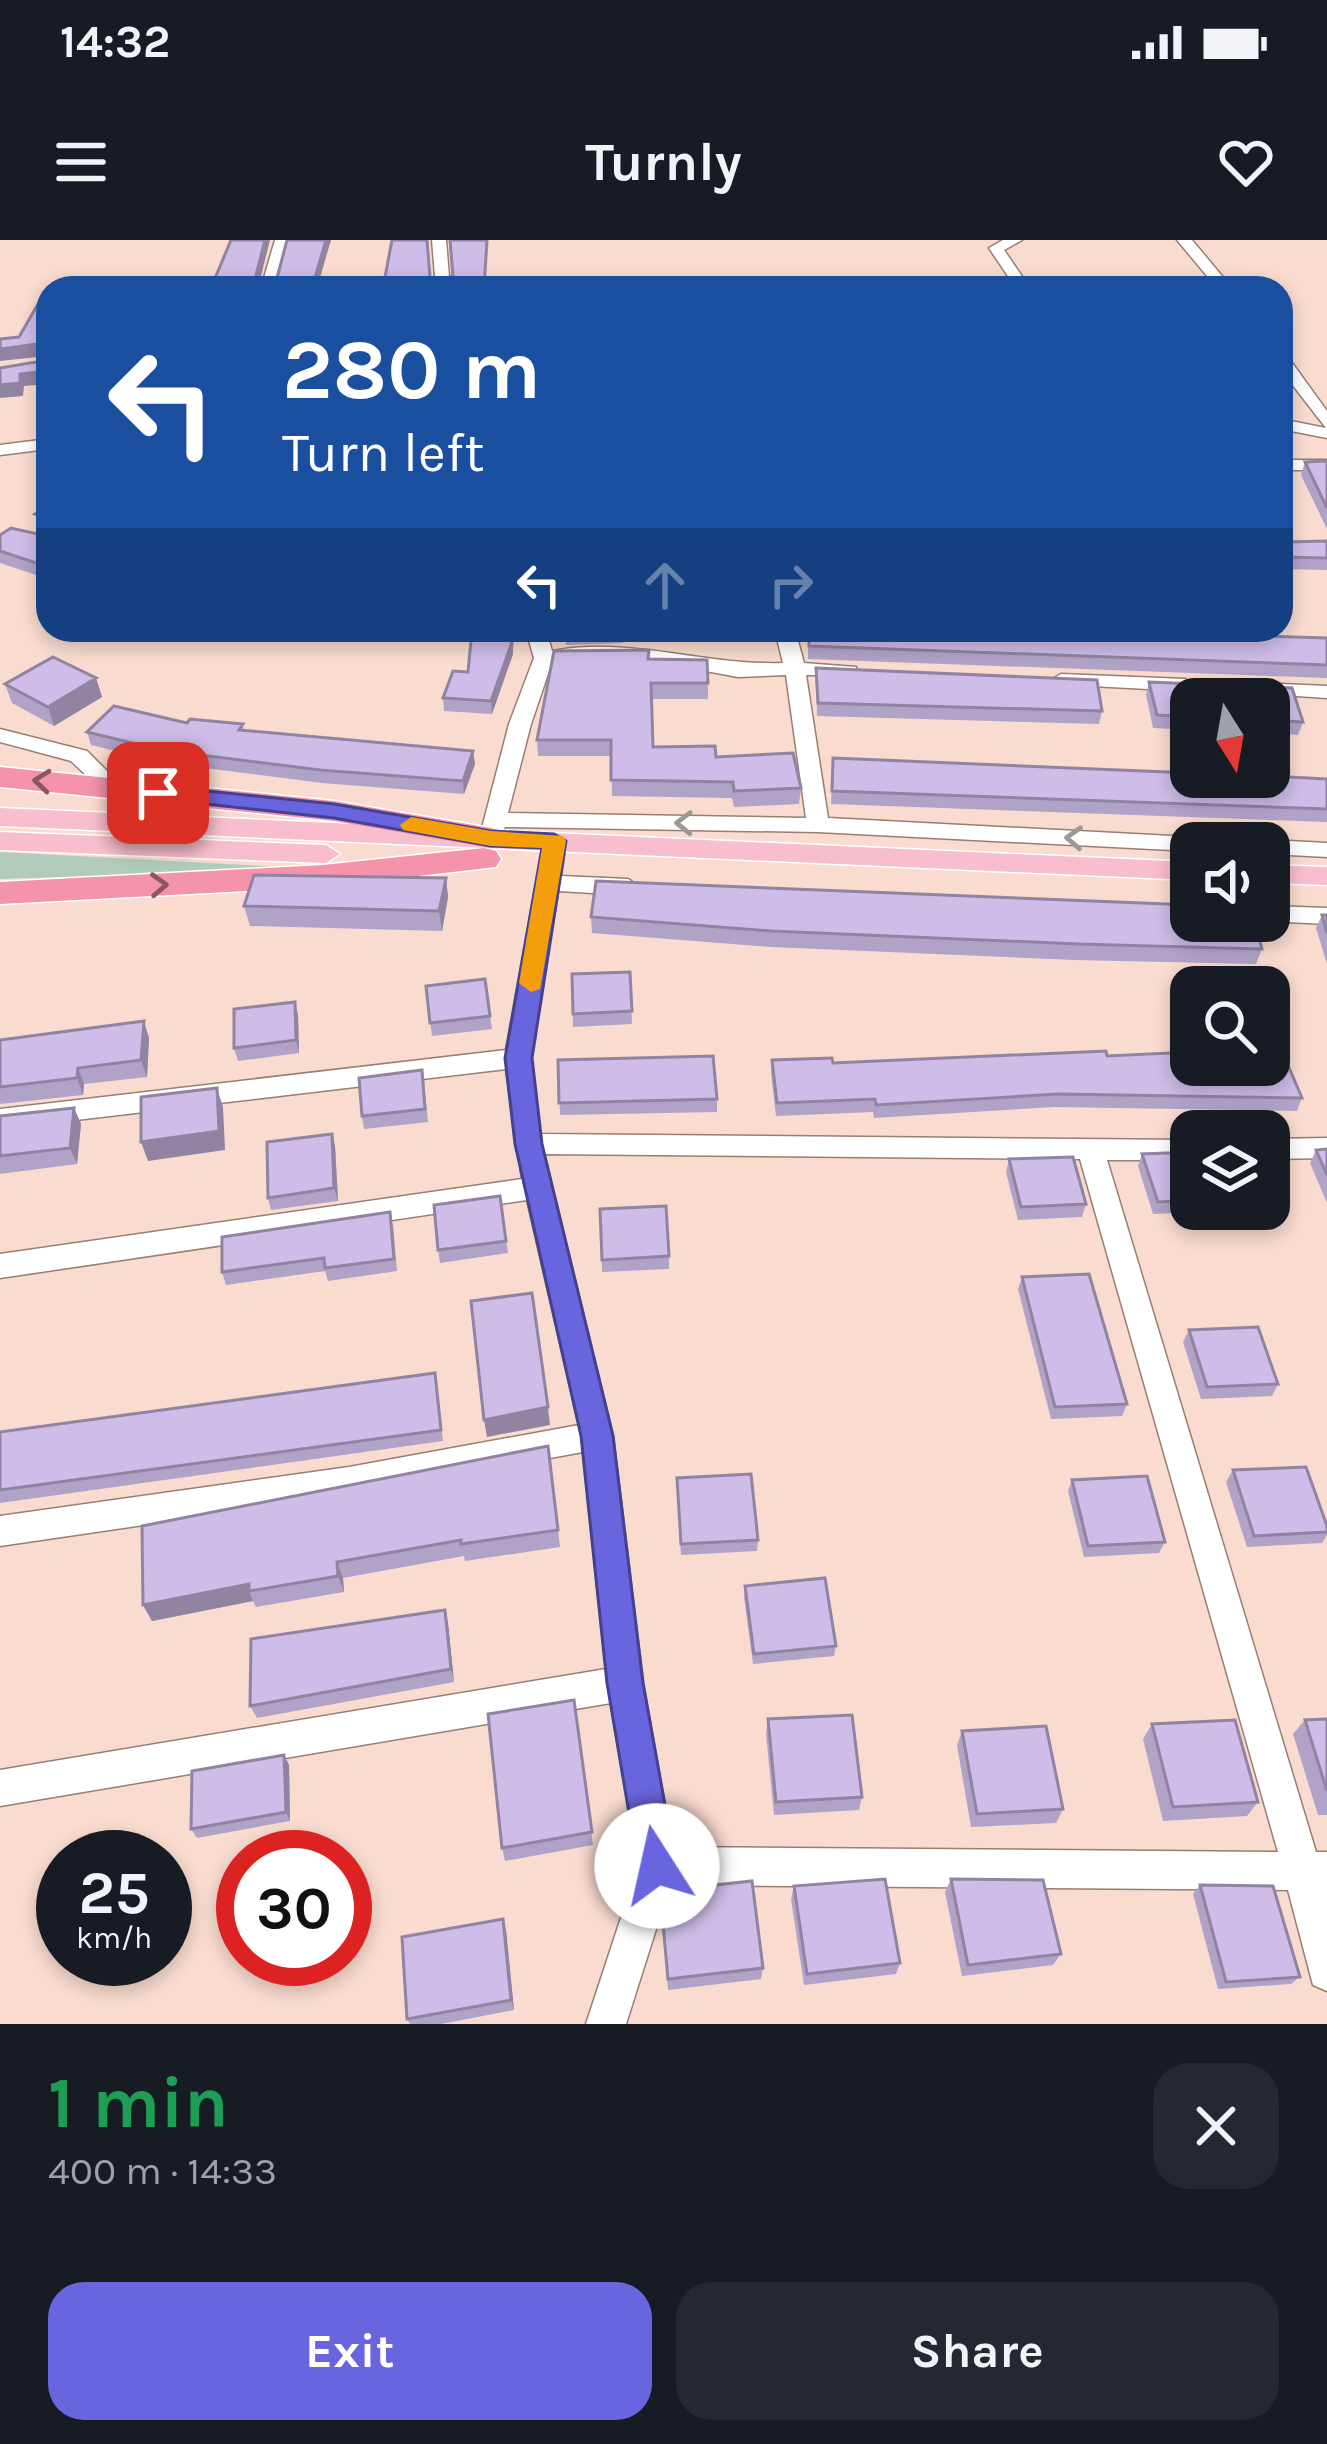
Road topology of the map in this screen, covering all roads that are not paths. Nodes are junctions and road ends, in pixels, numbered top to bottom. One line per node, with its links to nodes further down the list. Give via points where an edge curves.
1 (282, 240): 5 (street)
2 (440, 240): 6 (street)
3 (1015, 240): 7 (street, via 996,248)
4 (1184, 240): 8 (street)
5 (272, 276)
6 (442, 276)
7 (1015, 276)
8 (1215, 276)
9 (1293, 376): 10 (street)
10 (1327, 423)
11 (1293, 426): 12 (street)
12 (1327, 433)
13 (36, 446): 14 (street)
14 (0, 450)
15 (1293, 465): 16 (street)
16 (1327, 465)
17 (539, 642): 19 (street)
18 (787, 642): 20 (street)
19 (544, 658): 20 (street, via 646,654 737,671); 31 (street)
20 (794, 668): 21 (street); 30 (street)
21 (864, 671)
22 (1049, 680): 23 (street)
23 (1170, 685)
24 (1290, 690): 25 (street)
25 (1327, 692)
26 (0, 734): 28 (street, via 79,756)
27 (0, 776): 28 (highway, one-way to 27)
28 (114, 789): 31 (highway, via 334,811)
29 (0, 817): 31 (main road)
30 (818, 825): 31 (street, one-way to 31); 33 (street, one-way to 30)
31 (490, 839): 32 (main road); 36 (main road); 42 (highway, one-way to 31, via 323,876)
32 (0, 841)
33 (1170, 843)
34 (1290, 849): 35 (street)
35 (1327, 850)
36 (551, 862): 37 (main road); 40 (street); 41 (main road); 47 (street)
37 (1170, 871)
38 (1290, 875): 39 (main road)
39 (1327, 876)
40 (643, 887)
41 (1170, 889)
42 (0, 893)
43 (1290, 894): 44 (main road)
44 (1327, 895)
45 (1290, 915): 46 (street)
46 (1327, 916)
47 (518, 1058): 48 (street); 49 (street)
48 (0, 1119)
49 (529, 1144): 53 (street); 54 (street)
50 (1327, 1148): 51 (street)
51 (1290, 1149)
52 (1170, 1150): 53 (street)
53 (1091, 1151): 61 (street)
54 (538, 1186): 55 (street); 56 (street)
55 (0, 1266)
56 (597, 1436): 57 (street); 58 (street)
57 (0, 1531)
58 (625, 1683): 59 (street); 60 (street)
59 (0, 1788)
60 (657, 1866): 61 (street); 63 (street)
61 (1315, 1872): 62 (street)
62 (1327, 1971)
63 (606, 2024)

